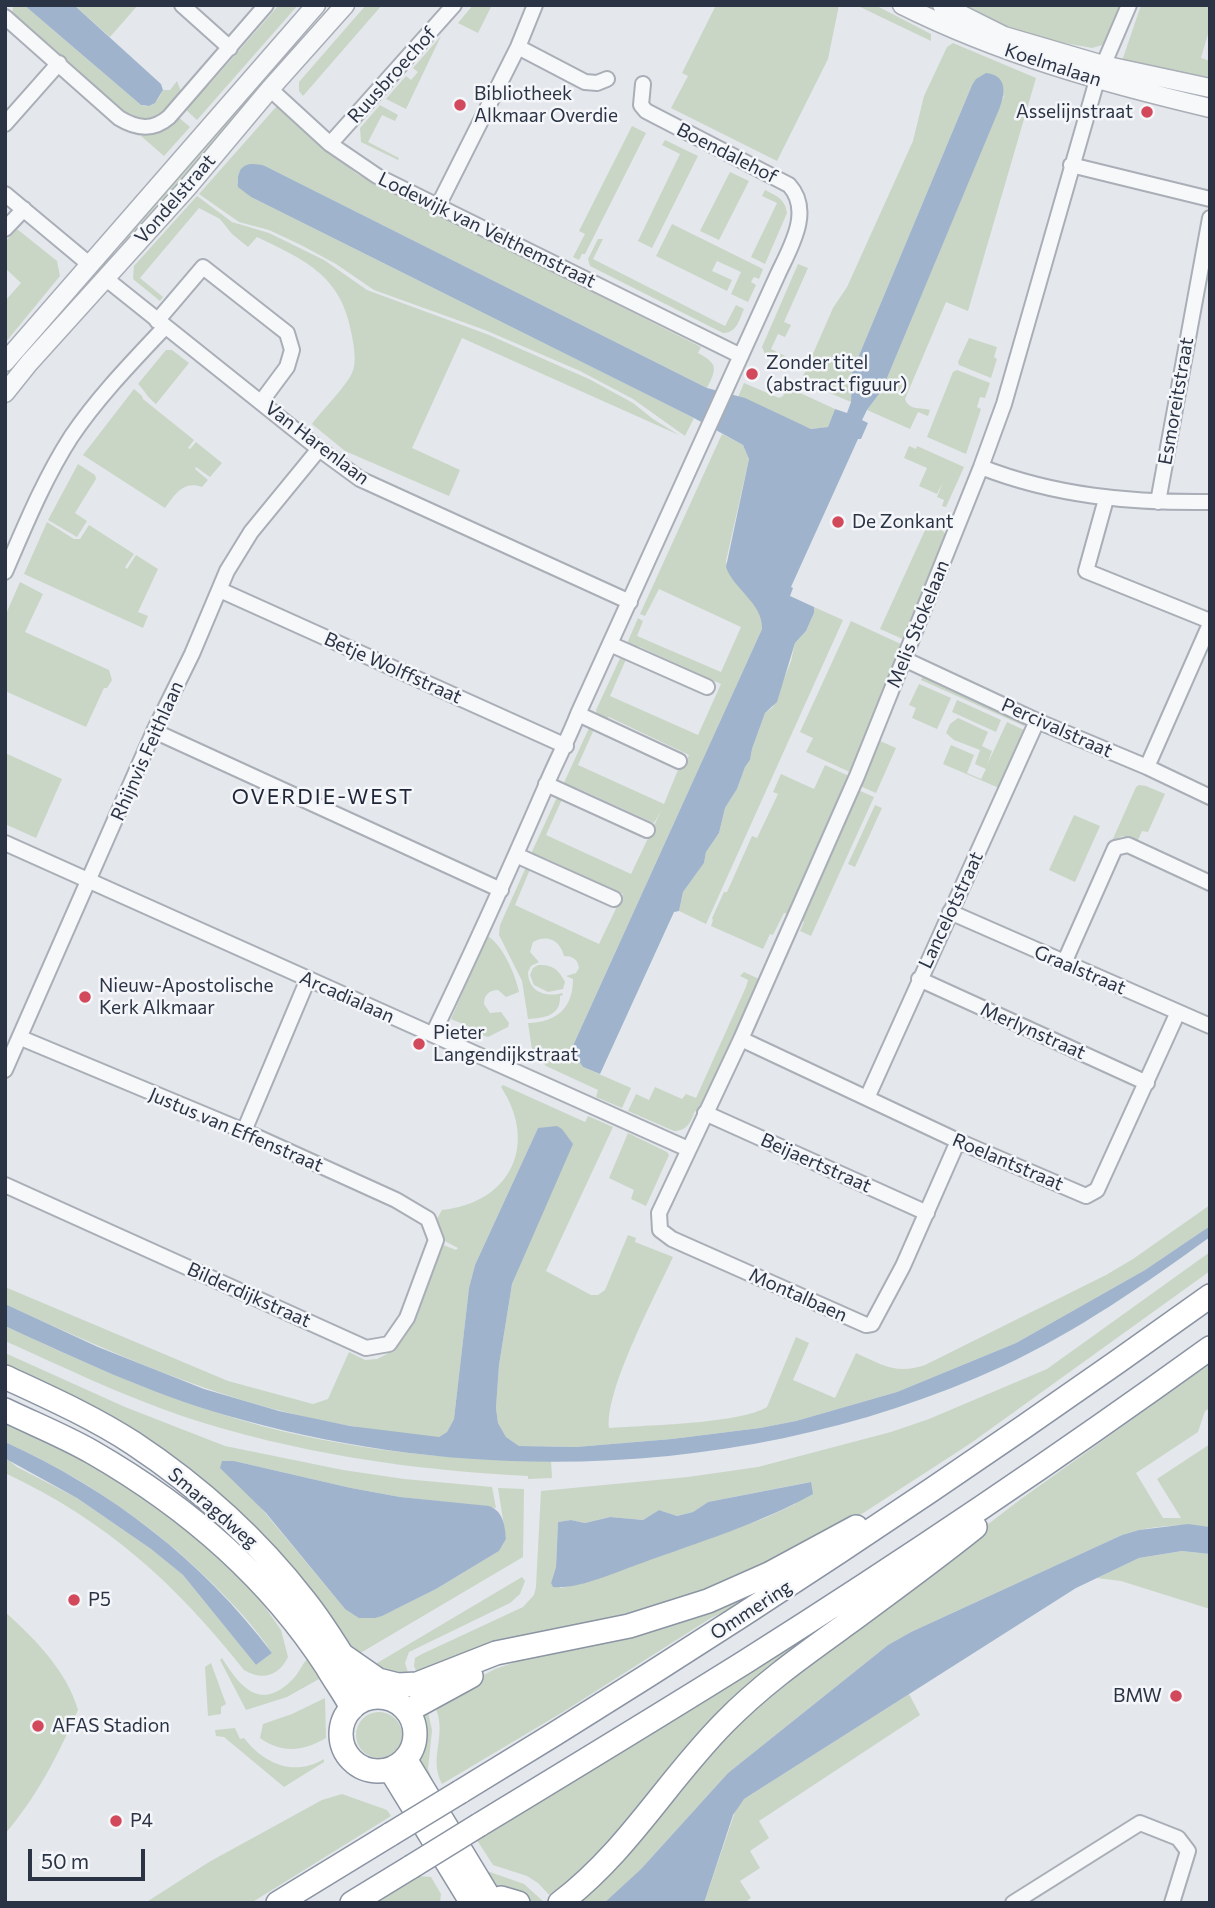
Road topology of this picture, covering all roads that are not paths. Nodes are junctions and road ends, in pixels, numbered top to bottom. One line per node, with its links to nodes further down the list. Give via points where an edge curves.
1 (182, 5): 12 (street)
2 (266, 5): 12 (street)
3 (317, 5): 15 (street, Vondelstraat)
4 (345, 5): 19 (street, Vondelstraat)
5 (454, 5): 22 (street, Ruusbroechof)
6 (535, 5): 11 (street)
7 (902, 5): 9 (street, Koelmalaan)
8 (1129, 5): 14 (street)
9 (948, 12): 14 (street, Koelmalaan, via 1005,50)
10 (5, 17): 13 (street)
11 (518, 47): 16 (street, via 585,82); 26 (street)
12 (230, 48): 13 (street, via 169,117 146,128 119,118)
13 (59, 63): 21 (street)
14 (1100, 72): 18 (street, Koelmalaan); 20 (street, Koelmalaan); 23 (street, Melis Stokelaan)
15 (254, 76): 19 (street, Lodewijk van Velthemstraat); 30 (street, Vondelstraat)
16 (607, 79)
17 (643, 84): 33 (street, Boendalehof, via 641,105 646,111 777,178 789,185 798,199 798,226)
18 (1210, 88)
19 (270, 89): 22 (street, Lodewijk van Velthemstraat); 31 (street, Vondelstraat)
20 (1210, 108)
21 (5, 124)
22 (330, 144): 26 (street, Lodewijk van Velthemstraat, via 377,176)
23 (1071, 165): 25 (street); 38 (street, Melis Stokelaan, via 1004,404)
24 (5, 194): 27 (street)
25 (1210, 199)
26 (438, 206): 33 (street, Lodewijk van Velthemstraat)
27 (24, 209): 29 (street); 30 (street)
28 (1210, 218): 40 (street, Esmoreitstraat)
29 (5, 229)
30 (89, 264): 31 (street); 34 (street, Vondelstraat)
31 (106, 278): 32 (street, Van Harenlaan); 35 (street, Vondelstraat)
32 (161, 324): 36 (street, Van Harenlaan); 36 (street, via 203,267 258,308 287,333 292,350 287,367); 42 (street, via 72,437 30,512)
33 (741, 356): 44 (street, Boendalehof)
34 (5, 362)
35 (5, 393)
36 (261, 402): 37 (street, Van Harenlaan)
37 (319, 449): 43 (street, Rhijnvis Feithlaan, via 251,532); 44 (street, Van Harenlaan, via 360,479)
38 (981, 467): 39 (street, via 1046,489); 47 (street, Melis Stokelaan)
39 (1106, 499): 40 (street); 45 (street, via 1086,571)
40 (1158, 502): 41 (street)
41 (1210, 502)
42 (5, 572)
43 (220, 590): 51 (street, Rhijnvis Feithlaan); 52 (street, Betje Wolffstraat)
44 (630, 602): 46 (street)
45 (1210, 622): 54 (street)
46 (610, 644): 48 (street); 49 (street)
47 (904, 659): 50 (street, Percivalstraat); 72 (street, Melis Stokelaan)
48 (707, 687)
49 (578, 714): 52 (street); 53 (street)
50 (1037, 721): 54 (street, Percivalstraat); 64 (street, Lancelotstraat)
51 (154, 731): 60 (street, Rhijnvis Feithlaan); 62 (street)
52 (566, 746): 55 (street)
53 (679, 761)
54 (1147, 767): 56 (street, Percivalstraat)
55 (546, 784): 57 (street); 59 (street)
56 (1210, 797)
57 (648, 830)
58 (5, 843): 60 (street, Arcadialaan)
59 (516, 855): 62 (street); 63 (street)
60 (90, 881): 66 (street, Arcadialaan); 71 (street, Rhijnvis Feithlaan)
61 (1210, 883): 65 (street, via 1128,845 1115,848)
62 (501, 890): 70 (street)
63 (614, 899)
64 (950, 912): 65 (street, Graalstraat); 67 (street, Lancelotstraat)
65 (1064, 963): 68 (street, Graalstraat)
66 (308, 979): 70 (street, Arcadialaan); 77 (street)
67 (919, 979): 74 (street, Merlynstraat); 75 (street, Lancelotstraat)
68 (1178, 1012): 69 (street, Graalstraat); 74 (street, Roelantstraat)
69 (1210, 1026)
70 (433, 1034): 79 (street, Arcadialaan)
71 (21, 1038): 73 (street, Rhijnvis Feithlaan); 77 (street, Justus van Effenstraat)
72 (741, 1039): 75 (street, Roelantstraat); 76 (street, Melis Stokelaan)
73 (5, 1070)
74 (1147, 1083): 78 (street, Roelantstraat, via 1097,1190 1086,1196)
75 (867, 1098): 78 (street, Roelantstraat)
76 (705, 1113): 79 (street, Melis Stokelaan); 81 (street, Beijaertstraat)
77 (244, 1131): 82 (street, Justus van Effenstraat, via 396,1200 428,1219)
78 (958, 1142): 81 (street, Montalbaen)
79 (688, 1149): 81 (street, Montalbaen, via 659,1213 660,1230 866,1325 875,1319)
80 (5, 1185): 82 (street, Bilderdijkstraat, via 366,1348 389,1344 407,1318)
81 (927, 1213)
82 (436, 1240)
83 (1210, 1296): 88 (highway, Ommering)
84 (1210, 1348): 87 (highway, Ommering)
85 (5, 1377): 90 (highway, Smaragdweg, via 131,1442 188,1483 264,1553 306,1602)
86 (5, 1410): 91 (highway, Smaragdweg, via 118,1467 220,1542 255,1576)
87 (1098, 1429): 96 (highway, Ommering, bridge, via 746,1662); 98 (highway, via 926,1566 758,1690 714,1734 606,1864)
88 (953, 1477): 89 (highway, via 708,1601 629,1626); 95 (highway, Ommering, bridge, via 683,1654)
89 (527, 1648): 90 (highway, via 478,1659 411,1685 378,1680); 92 (highway)
90 (342, 1655): 91 (highway, Smaragdweg)
91 (360, 1703): 92 (highway, via 381,1697); 93 (highway, via 345,1717 341,1732 348,1755 364,1768 380,1771)
92 (408, 1711): 93 (highway, via 415,1737 412,1749)
93 (398, 1764): 94 (highway)
94 (482, 1902): 97 (highway, via 501,1898)
95 (278, 1903)
96 (352, 1903)
97 (518, 1903)
98 (559, 1903)
99 (1013, 1903): 100 (street, via 1140,1823 1178,1838 1188,1851)
100 (1172, 1903)

